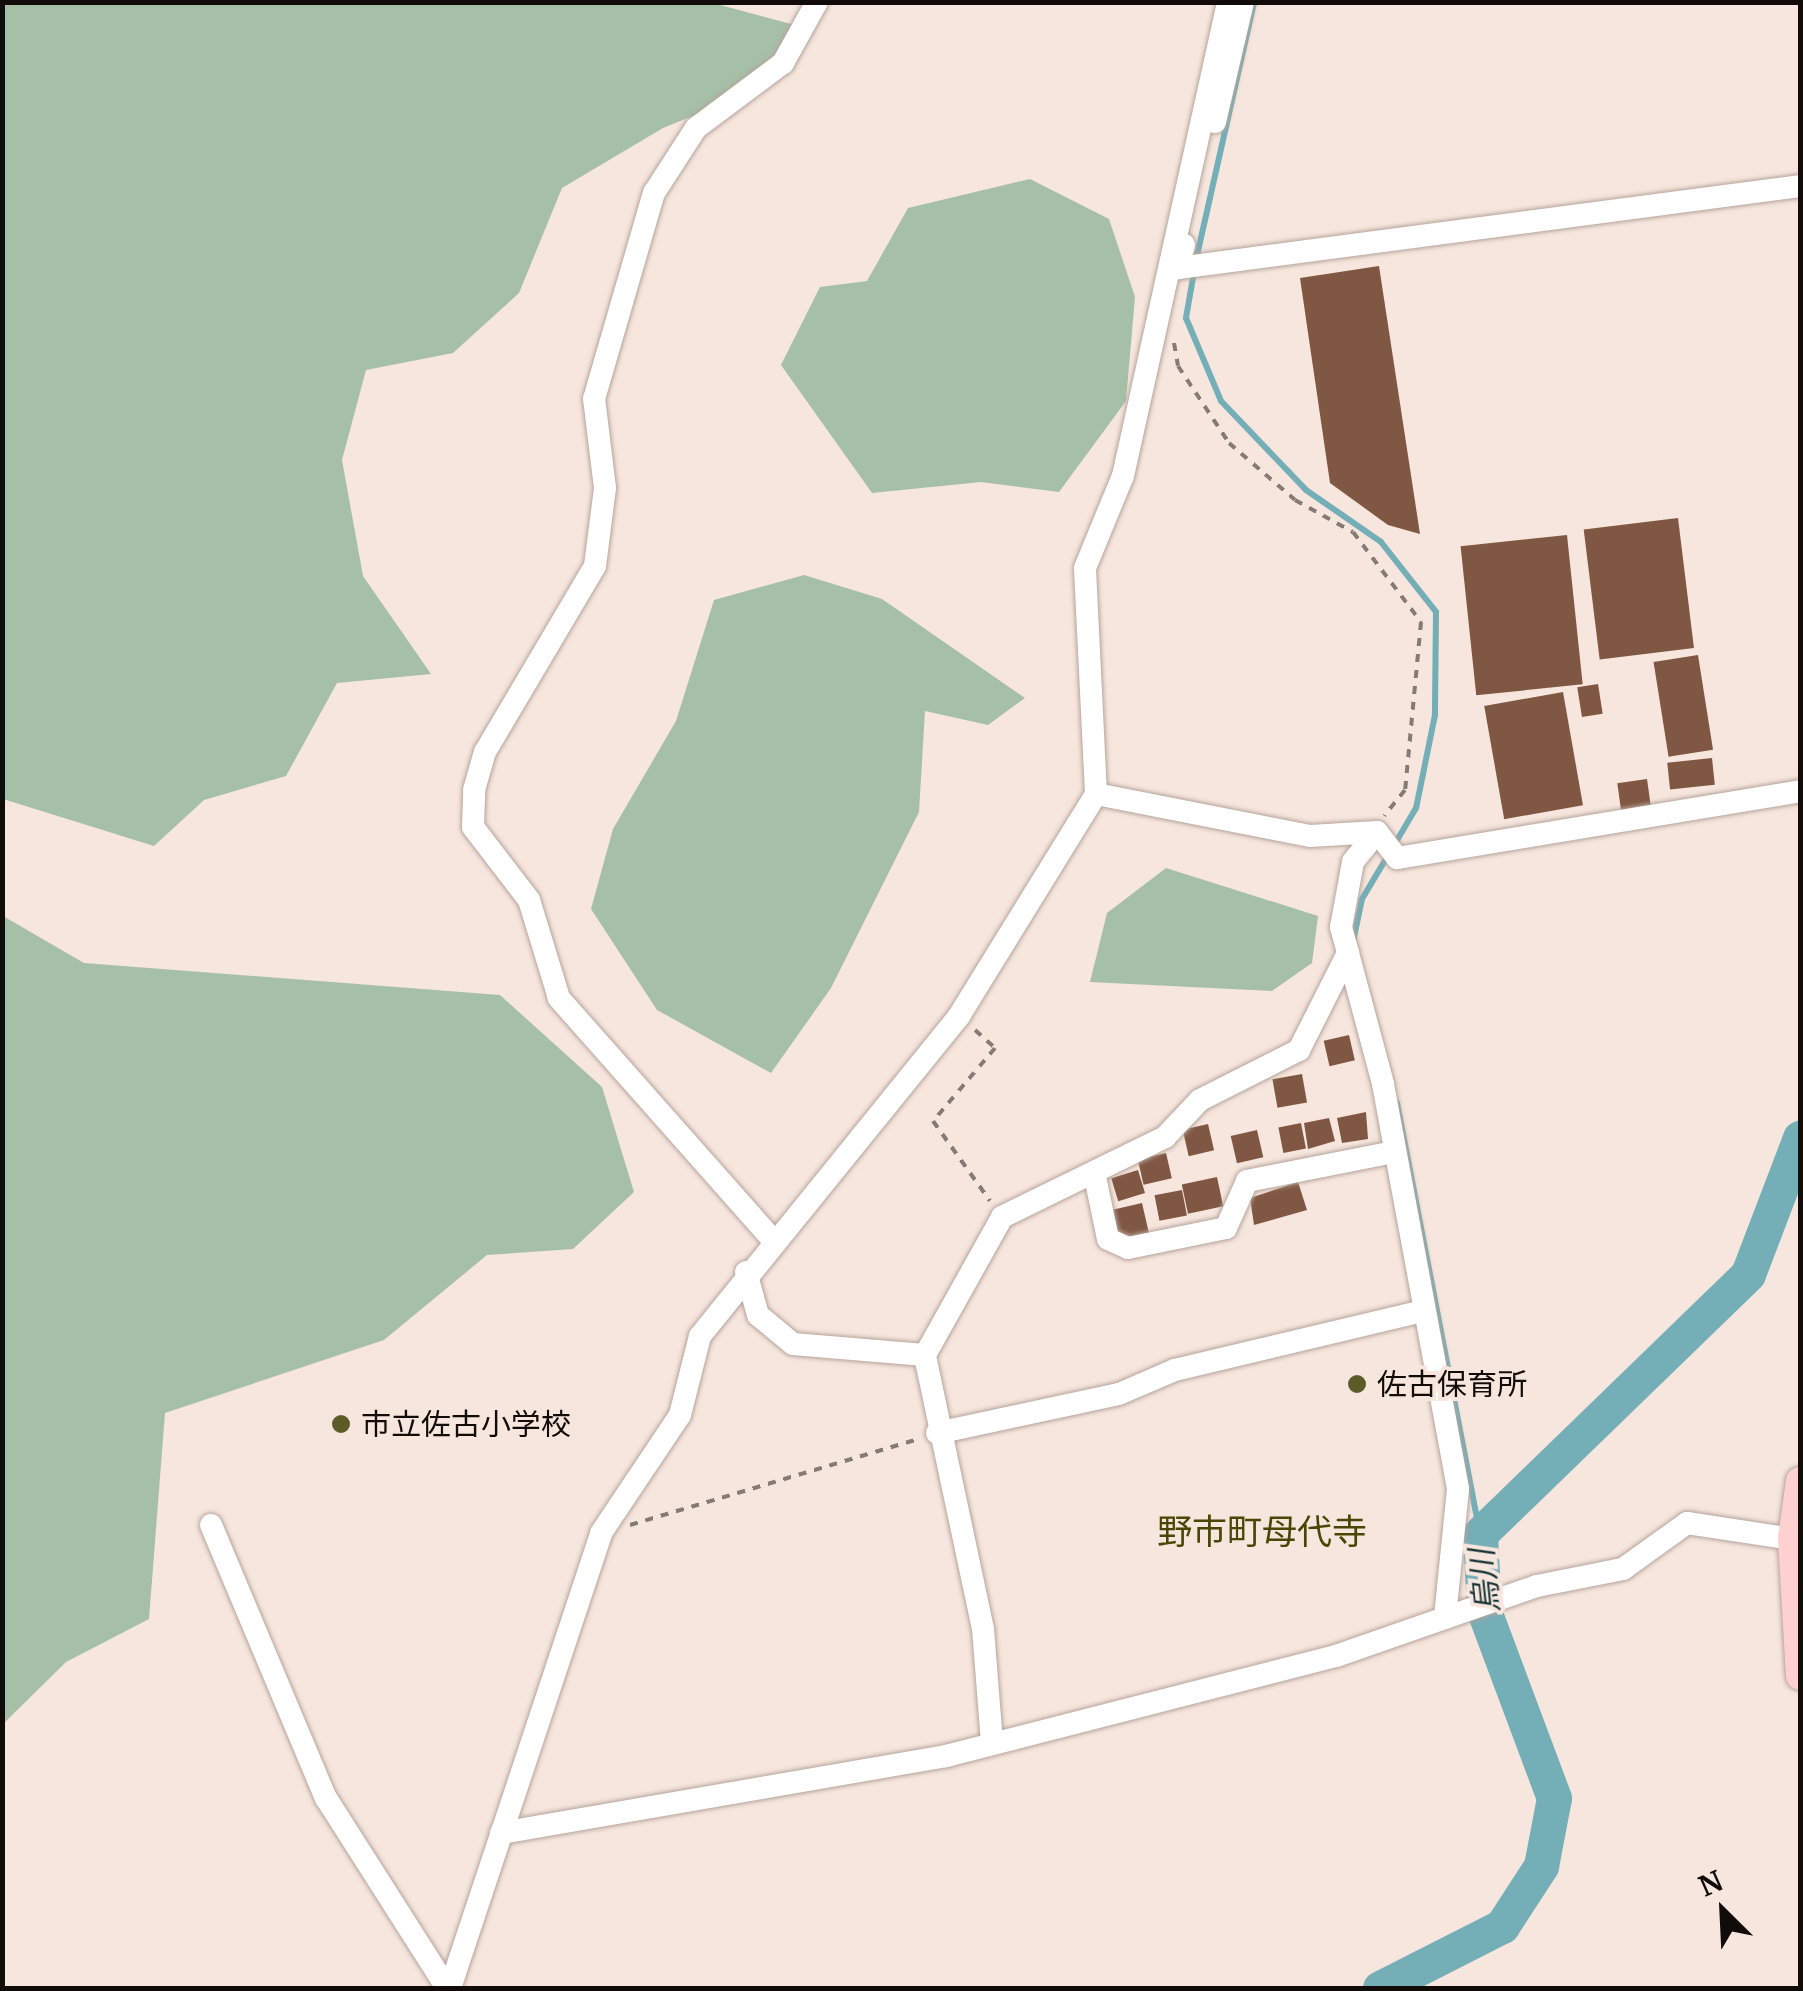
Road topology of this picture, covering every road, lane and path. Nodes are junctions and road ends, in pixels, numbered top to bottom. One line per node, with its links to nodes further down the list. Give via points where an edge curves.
1 (817, 2): 14 (street, via 783,62 696,128 654,193 594,399 605,488 595,566 486,752 474,790 473,827 528,900 559,998)
2 (1228, 2): 7 (street, via 1123,476 1084,568)
3 (1244, 2): 4 (street, via 1178,268)
4 (1800, 186)
5 (1172, 334): 8 (path, via 1178,366 1230,443 1295,500 1353,532 1422,622 1405,790)
6 (1800, 791): 8 (street, via 1396,858)
7 (1096, 794): 8 (street, via 1310,836); 10 (street)
8 (1374, 832): 9 (street, via 1353,862 1340,901)
9 (1348, 953): 11 (street); 12 (street, via 1300,1050 1200,1100 1165,1137)
10 (960, 1016): 13 (path, via 995,1048 933,1122); 14 (street)
11 (1393, 1152): 12 (street, via 1247,1181 1226,1228 1128,1248 1108,1239); 16 (street)
12 (1094, 1172): 13 (street)
13 (1002, 1217): 17 (street)
14 (772, 1239): 15 (street)
15 (746, 1272): 17 (street, via 758,1314 793,1344); 21 (street, via 700,1336 680,1415)
16 (1423, 1311): 18 (street, via 1175,1370 1119,1394); 23 (street, via 1458,1490)
17 (925, 1355): 18 (street)
18 (937, 1433): 21 (path); 25 (street, via 983,1629)
19 (1800, 1481): 22 (main road)
20 (211, 1525): 27 (street, via 326,1798)
21 (601, 1533): 26 (street)
22 (1796, 1538): 23 (street, via 1687,1523 1623,1569); 24 (main road)
23 (1451, 1616): 25 (street, via 1336,1656)
24 (1800, 1676)
25 (992, 1743): 26 (street, via 561,1830)
26 (501, 1833): 27 (street)
27 (448, 1988)

